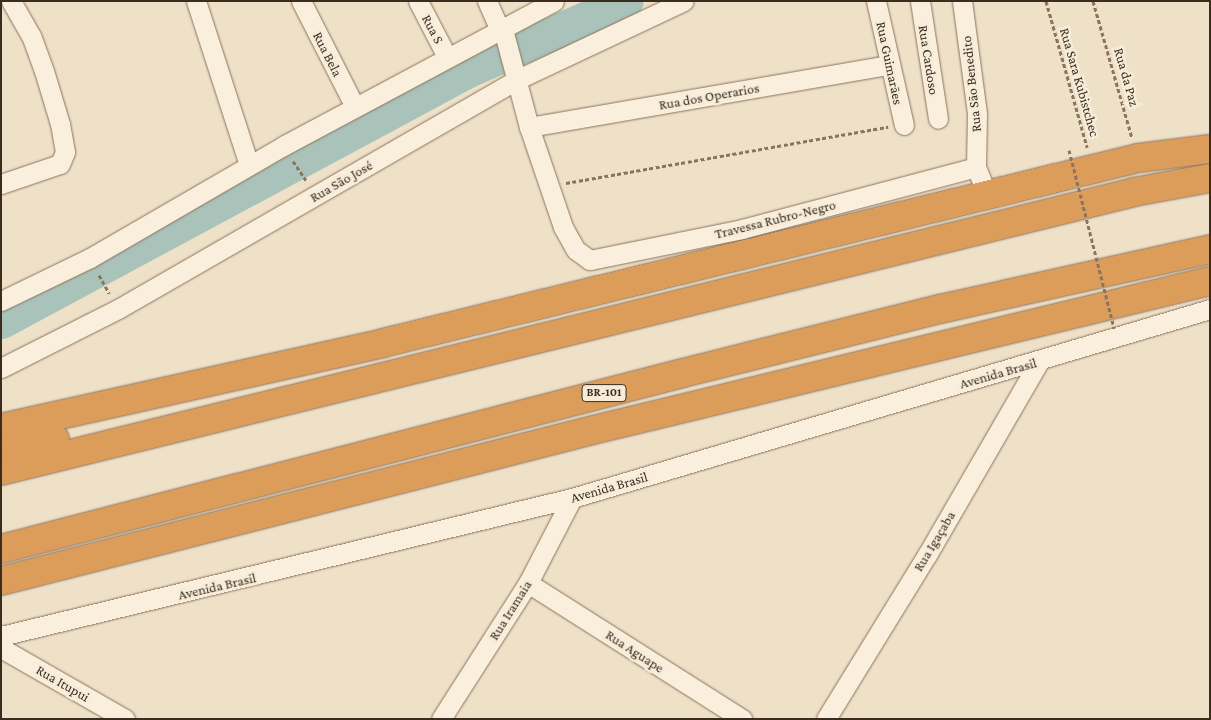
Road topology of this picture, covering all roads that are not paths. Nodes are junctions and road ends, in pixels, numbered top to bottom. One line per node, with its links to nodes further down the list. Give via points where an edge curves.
1 (7, 1): 12 (street)
2 (11, 1): 25 (street, via 31,36 44,71 65,152 60,164)
3 (196, 1): 22 (street)
4 (300, 1): 17 (street, Rua Bela)
5 (418, 1): 14 (street, Rua S)
6 (487, 1): 13 (street)
7 (554, 1): 13 (street)
8 (684, 1): 16 (street, Rua São José)
9 (876, 1): 15 (street, Rua Guimarāes)
10 (920, 1): 18 (street, Rua Cardoso)
11 (962, 1): 23 (street, Rua Sāo Benedito, via 977,114)
12 (1, 4)
13 (501, 31): 14 (street); 16 (street)
14 (447, 57): 17 (street)
15 (889, 65): 19 (street, Rua Guimarāes); 20 (street, Rua dos Operarios)
16 (517, 73): 20 (street); 32 (street, Rua São José, via 118,309)
17 (355, 106): 22 (street)
18 (938, 119)
19 (904, 125)
20 (529, 127): 23 (street, Travessa Rubro-Negro, via 548,186 576,250 590,260 742,229)
21 (1210, 149): 26 (highway, via 1138,158)
22 (249, 165): 29 (street, via 90,258)
23 (976, 167): 26 (street, Rua Sāo Benedito)
24 (1210, 178): 33 (highway, via 1134,192)
25 (1, 184)
26 (988, 194): 34 (highway, via 383,343)
27 (1210, 249): 38 (highway, BR-101, via 940,309)
28 (1210, 281): 39 (highway, via 593,430)
29 (1, 301)
30 (1210, 309): 31 (street, Avenida Brasil)
31 (1039, 362): 37 (street, Avenida Brasil); 46 (street, Rua Igaçaba, via 927,556)
32 (1, 368)
33 (286, 401): 35 (highway, via 201,410); 36 (highway)
34 (1, 428)
35 (1, 450)
36 (1, 471)
37 (572, 498): 40 (street, Rua Iramaia); 41 (street, Avenida Brasil)
38 (1, 549)
39 (3, 580)
40 (528, 582): 44 (street, Rua Iramaia); 45 (street, Rua Aguape)
41 (1, 636)
42 (1, 648): 43 (street, Rua Itupui)
43 (125, 719)
44 (441, 719)
45 (742, 719)
46 (826, 719)

